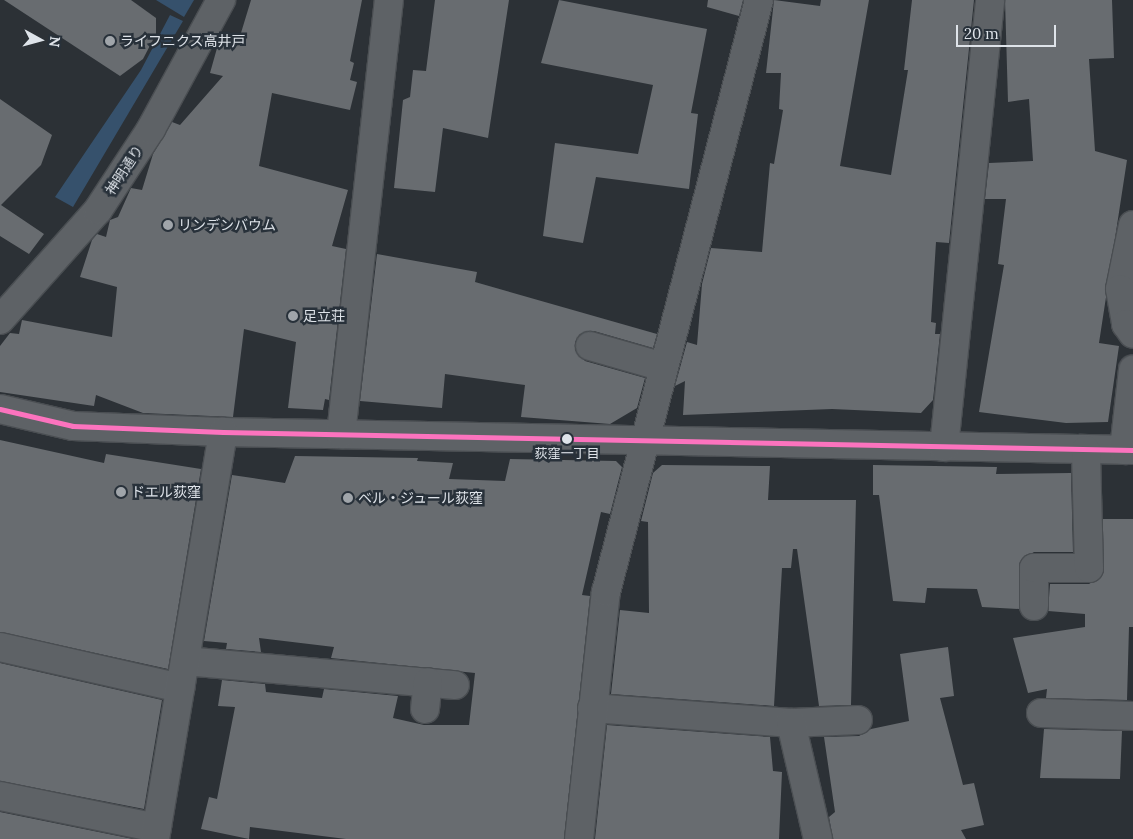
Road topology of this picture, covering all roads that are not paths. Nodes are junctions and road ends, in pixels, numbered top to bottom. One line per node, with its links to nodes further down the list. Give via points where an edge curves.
1 (221, 0): 6 (street, 神明通り, via 150,129 98,210)
2 (389, 0): 13 (street)
3 (759, 0): 9 (street)
4 (990, 0): 15 (street)
5 (1133, 225): 7 (street, via 1120,289 1126,324)
6 (0, 320)
7 (1133, 334)
8 (590, 346): 9 (street)
9 (663, 367): 14 (street)
10 (1133, 370): 17 (street)
11 (0, 409): 12 (street, via 73,426)
12 (223, 432): 13 (street); 20 (street)
13 (340, 434): 14 (street)
14 (643, 442): 15 (street); 24 (street, via 606,592)
15 (944, 447): 16 (street)
16 (1086, 450): 17 (street); 18 (street, via 1089,568 1034,568)
17 (1129, 450)
18 (1034, 606)
19 (0, 647): 23 (street)
20 (185, 661): 21 (street); 23 (street)
21 (428, 682): 22 (street); 25 (street)
22 (455, 685)
23 (180, 688): 31 (street)
24 (592, 708): 29 (street); 32 (street)
25 (425, 709)
26 (1041, 713): 27 (street)
27 (1133, 716)
28 (858, 720): 29 (street)
29 (791, 723): 33 (street)
30 (0, 796): 31 (street)
31 (156, 833)
32 (579, 839)
33 (818, 839)

